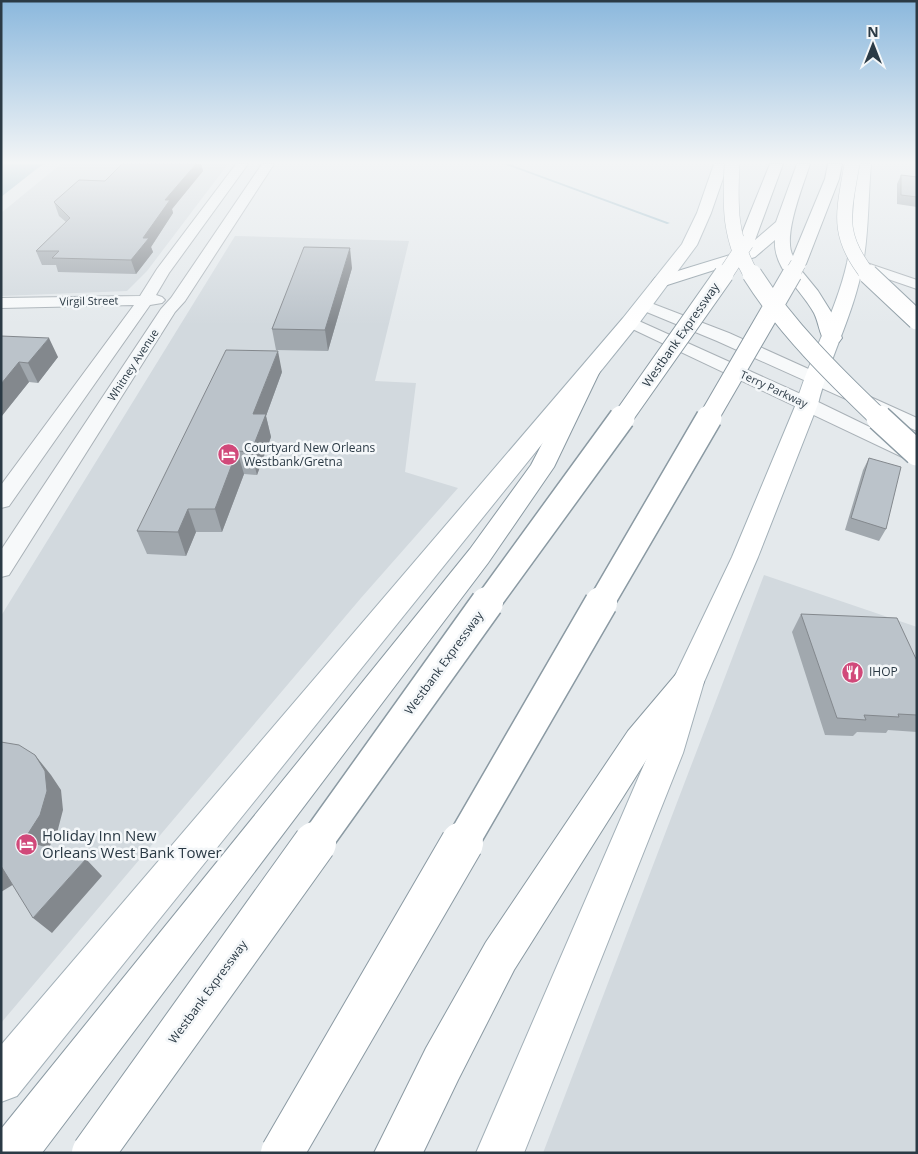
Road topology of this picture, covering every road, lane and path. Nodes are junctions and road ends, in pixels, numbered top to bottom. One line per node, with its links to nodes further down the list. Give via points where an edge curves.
1 (202, 218): 14 (street)
2 (232, 218): 15 (street, Whitney Avenue)
3 (702, 218): 12 (main road, via 689,245)
4 (732, 218): 23 (main road, bridge, via 736,244 766,296 806,345)
5 (754, 218): 30 (main road, Westbank Expressway, bridge, via 746,243 680,339)
6 (785, 218): 10 (main road)
7 (816, 218): 31 (main road, bridge, via 798,264)
8 (845, 218): 18 (main road, bridge, via 851,248 874,282)
9 (859, 218): 11 (main road)
10 (783, 224): 12 (main road, via 749,254); 19 (main road, via 782,251 824,315)
11 (855, 262): 13 (street); 19 (main road)
12 (661, 282): 17 (main road)
13 (917, 285)
14 (146, 299): 15 (street, Virgil Street); 16 (street, Virgil Street); 25 (street)
15 (177, 301): 26 (street, Whitney Avenue)
16 (1, 303)
17 (637, 314): 20 (main road); 21 (street, Terry Parkway); 21 (street, Terry Parkway, via 690,322)
18 (917, 320)
19 (832, 338): 21 (main road)
20 (591, 369): 28 (main road); 29 (main road, via 542,467 479,556)
21 (810, 391): 22 (street, Terry Parkway); 24 (street, Terry Parkway); 27 (main road, via 745,557)
22 (917, 425)
23 (917, 453)
24 (917, 458)
25 (1, 501)
26 (1, 569)
27 (688, 682): 32 (main road, via 640,740 500,956); 33 (main road, via 666,753)
28 (1, 1080)
29 (12, 1153)
30 (93, 1153)
31 (282, 1153)
32 (398, 1153)
33 (500, 1153)

